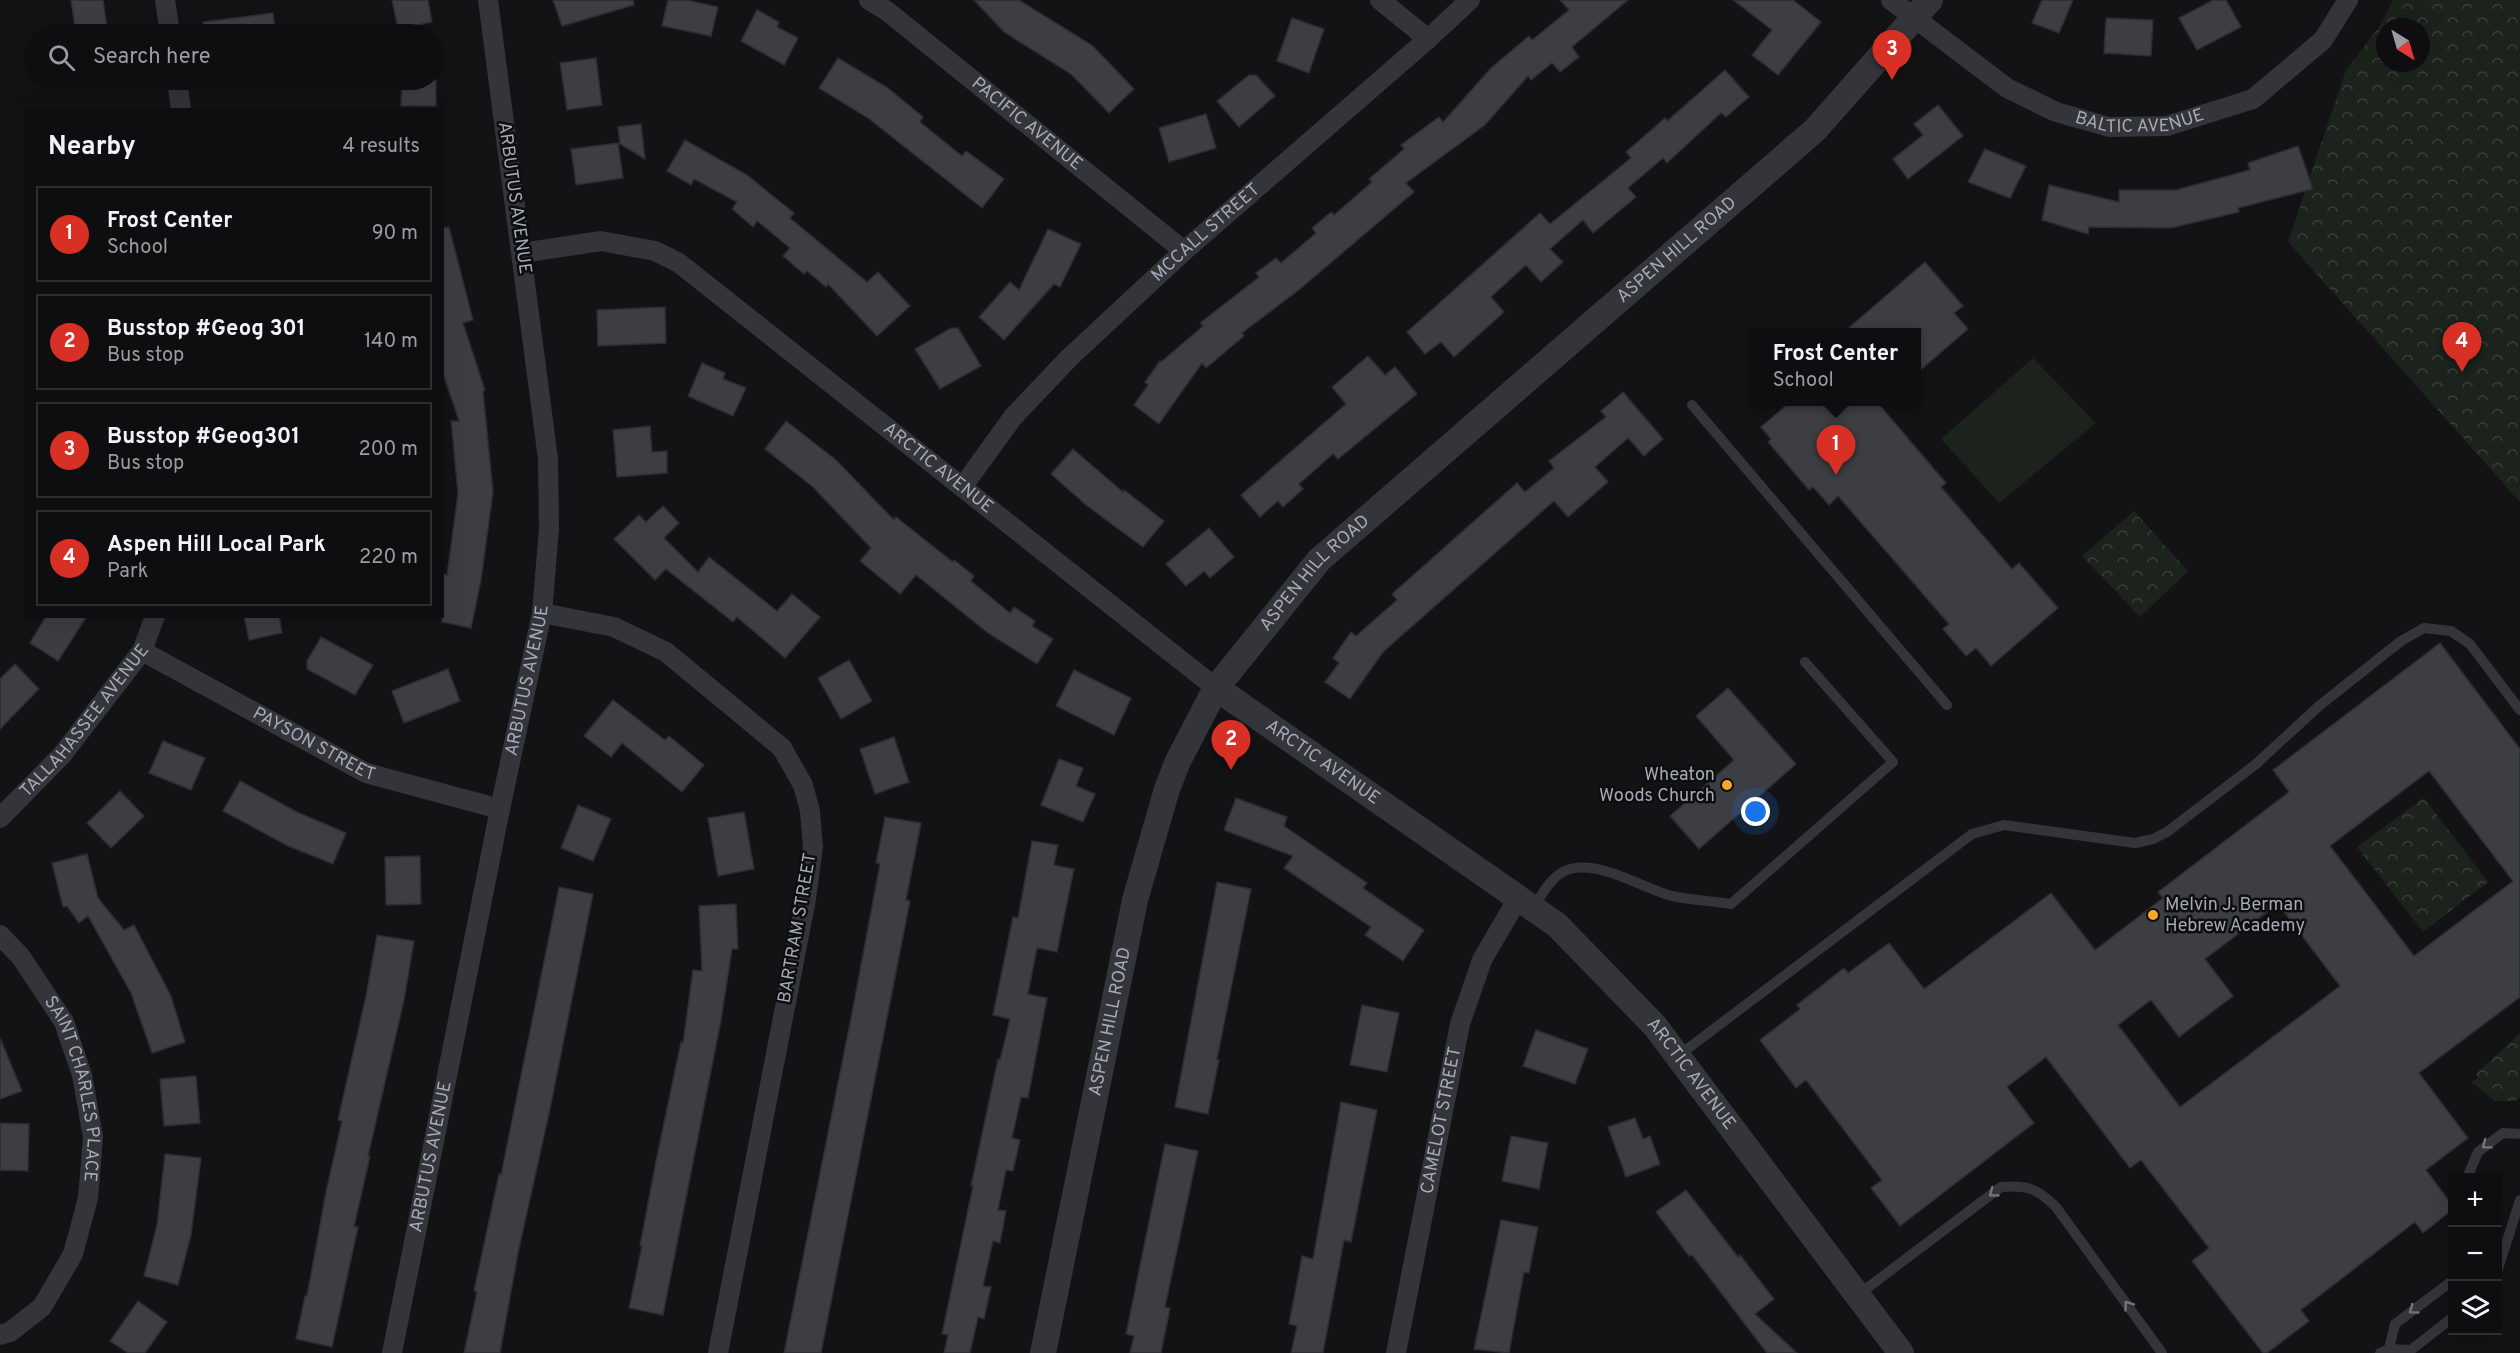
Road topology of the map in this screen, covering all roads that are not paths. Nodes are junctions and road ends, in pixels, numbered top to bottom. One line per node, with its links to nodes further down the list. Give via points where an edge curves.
1 (165, 0): 9 (street)
2 (488, 0): 14 (street, ARBUTUS AVENUE)
3 (868, 0): 13 (street, PACIFIC AVENUE, via 887,11)
4 (1380, 0): 10 (street)
5 (1470, 0): 10 (street, MCCALL STREET)
6 (1891, 0): 8 (street, BALTIC AVENUE)
7 (2348, 0): 8 (street, BALTIC AVENUE, via 2323,40 2253,99 2167,126 2109,127 2056,112 2007,88)
8 (1922, 9): 21 (street, ASPEN HILL ROAD, via 1815,130 1319,560)
9 (169, 24)
10 (1428, 39): 13 (street, MCCALL STREET)
11 (178, 90): 12 (street)
12 (181, 108)
13 (1184, 251): 16 (street, MCCALL STREET, via 1012,417)
14 (522, 253): 16 (street, ARCTIC AVENUE, via 601,241 655,251 679,262); 17 (street, ARBUTUS AVENUE, via 548,459 549,529)
15 (1692, 405): 22 (lane)
16 (963, 486): 21 (street, ARCTIC AVENUE)
17 (542, 613): 24 (street, ARBUTUS AVENUE); 39 (street, BARTRAM STREET, via 614,627 666,652 782,748 803,785 810,811 813,847 806,899)
18 (155, 618): 19 (street, TALLAHASSEE AVENUE)
19 (142, 651): 24 (street, PAYSON STREET, via 366,773); 25 (street, TALLAHASSEE AVENUE, via 62,755)
20 (1805, 662): 26 (lane, via 1893,762 1731,904 1671,896 1594,869 1571,869 1554,877)
21 (1216, 688): 26 (street, ARCTIC AVENUE); 40 (street, ASPEN HILL ROAD, via 1167,789 1135,900)
22 (1947, 705)
23 (2520, 710): 28 (lane, via 2470,644 2451,631 2424,628 2401,641 2319,706 2256,764 2167,831 2135,843 2004,825 1972,834)
24 (500, 809): 38 (street, ARBUTUS AVENUE)
25 (0, 818)
26 (1526, 903): 28 (street, ARCTIC AVENUE, via 1557,925 1655,1026); 41 (street, CAMELOT STREET, via 1482,960 1460,1024)
27 (0, 935): 36 (street, SAINT CHARLES PLACE, via 21,957 64,1022 82,1075 93,1137 88,1198 73,1254 42,1307 10,1332)
28 (1677, 1056): 34 (street, ARCTIC AVENUE)
29 (2520, 1134): 30 (lane, one-way to 30, via 2503,1133 2478,1152)
30 (2469, 1173)
31 (2520, 1200): 32 (lane)
32 (2502, 1256)
33 (2448, 1284): 37 (lane, one-way to 37, via 2395,1324)
34 (1858, 1295): 42 (street, ARCTIC AVENUE); 43 (lane, one-way to 34, via 2056,1206 2040,1191 2019,1185 2001,1187)
35 (2448, 1321): 37 (lane, via 2411,1350)
36 (0, 1335)
37 (2384, 1351)
38 (392, 1353)
39 (718, 1353)
40 (1043, 1353)
41 (1396, 1353)
42 (1901, 1353)
43 (2162, 1353)

